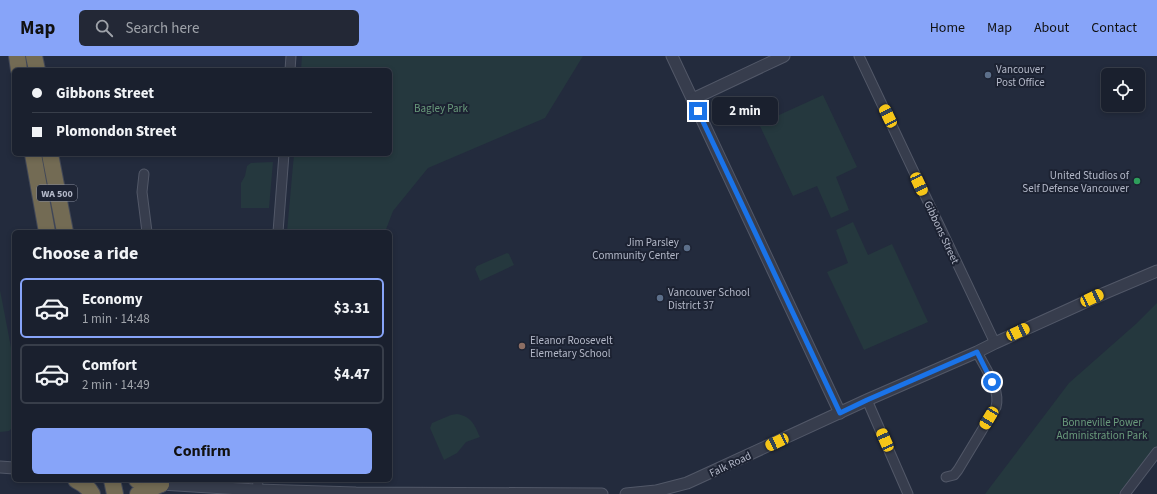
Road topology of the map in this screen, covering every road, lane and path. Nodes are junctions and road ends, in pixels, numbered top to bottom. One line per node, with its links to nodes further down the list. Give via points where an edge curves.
1 (17, 56): 7 (highway)
2 (34, 56): 8 (highway)
3 (291, 56): 9 (street)
4 (672, 56): 10 (street)
5 (784, 56): 10 (street)
6 (859, 56): 20 (street, Gibbons Street)
7 (19, 68)
8 (36, 68)
9 (290, 68)
10 (693, 99): 23 (street)
11 (33, 156): 15 (highway, WA 500)
12 (50, 156): 16 (highway, WA 500)
13 (284, 156): 18 (street)
14 (144, 174): 17 (street, via 142,192)
15 (47, 230)
16 (64, 230)
17 (147, 230)
18 (278, 230)
19 (1157, 271): 20 (street, Falk Road)
20 (995, 343): 21 (street, Falk Road)
21 (977, 352): 22 (street, Falk Road); 27 (street, via 998,401 958,470 954,475)
22 (867, 400): 23 (street, Falk Road); 41 (street)
23 (840, 413): 40 (street, Falk Road, via 687,483 656,491)
24 (1157, 452): 42 (street)
25 (0, 467): 26 (street)
26 (12, 468)
27 (946, 477)
28 (81, 482): 34 (highway)
29 (94, 482): 35 (highway)
30 (112, 482): 36 (highway)
31 (149, 482): 32 (highway)
32 (161, 484): 33 (street); 37 (highway)
33 (257, 488): 38 (street, via 356,493)
34 (92, 494)
35 (96, 494)
36 (115, 494)
37 (138, 494)
38 (548, 494): 39 (street)
39 (602, 494)
40 (626, 494)
41 (908, 494)
42 (1125, 494)

